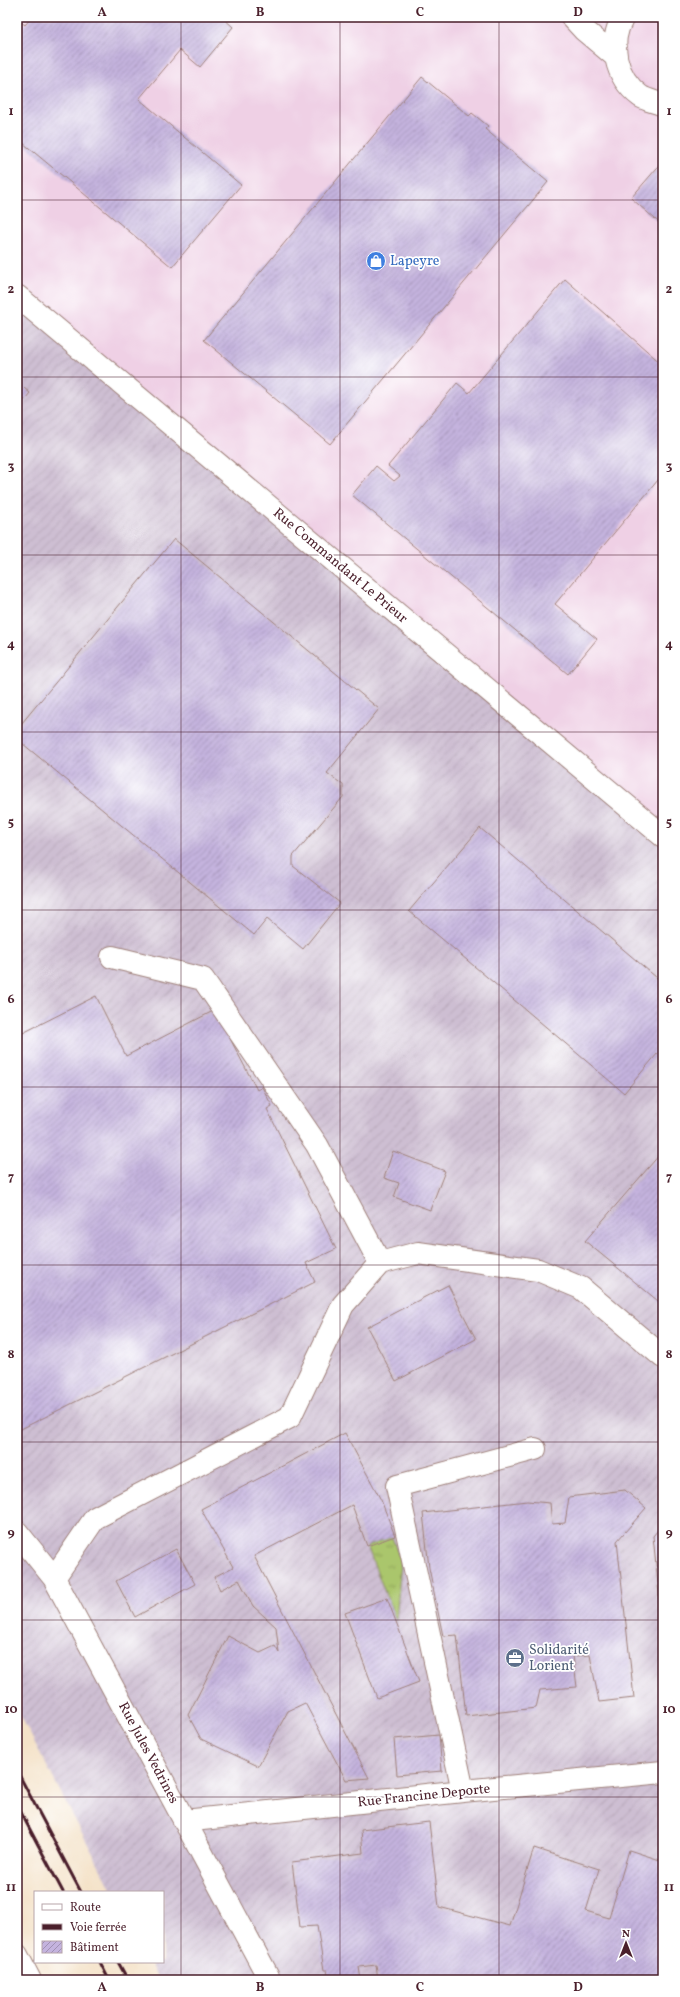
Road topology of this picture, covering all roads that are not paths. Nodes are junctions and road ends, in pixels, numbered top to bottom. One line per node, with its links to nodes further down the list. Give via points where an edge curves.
1 (572, 17): 3 (street)
2 (623, 17): 3 (street, via 616,28)
3 (615, 56): 4 (street, via 623,78 640,96)
4 (663, 105)
5 (17, 296): 6 (street, Rue Commandant Le Prieur)
6 (663, 836)
7 (112, 957): 8 (street, via 203,978 317,1145)
8 (380, 1264): 9 (street, via 418,1253 538,1270 581,1288); 12 (street, via 344,1305 290,1417 95,1518)
9 (663, 1357)
10 (535, 1449): 14 (street, via 396,1486)
11 (17, 1532): 12 (street, Rue Jules Vedrines)
12 (54, 1578): 15 (street, Rue Jules Vedrines)
13 (663, 1772): 14 (street, Rue Francine Deporte)
14 (463, 1791): 15 (street, Rue Francine Deporte)
15 (184, 1821): 18 (street, Rue Jules Vedrines)
16 (17, 1955): 17 (street)
17 (30, 1980)
18 (270, 1980)

